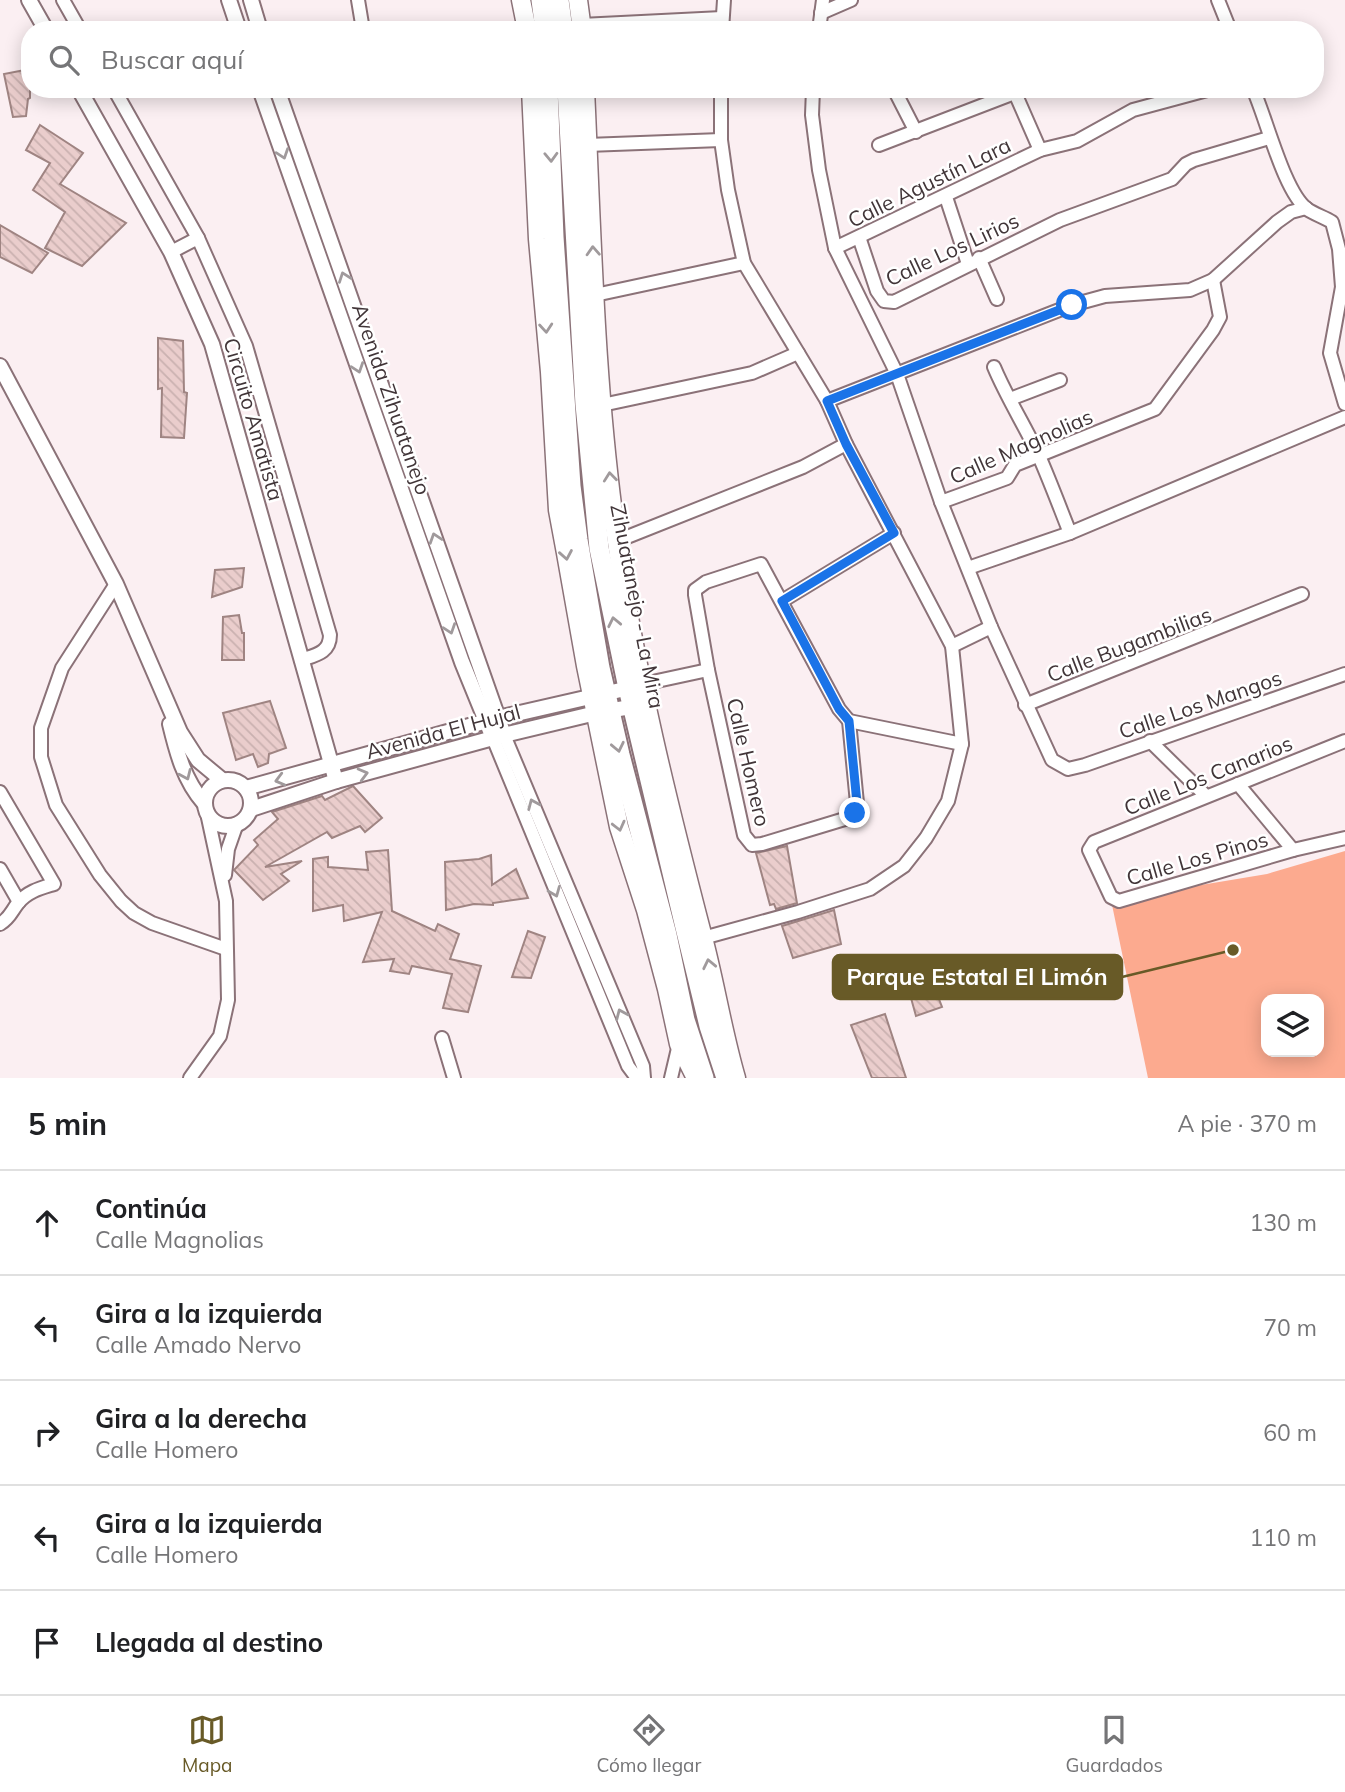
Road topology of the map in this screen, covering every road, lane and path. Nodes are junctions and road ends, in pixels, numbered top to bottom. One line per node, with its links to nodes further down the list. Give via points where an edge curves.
1 (29, 0): 14 (street)
2 (63, 0): 15 (street)
3 (229, 0): 16 (street)
4 (251, 0): 17 (street)
5 (358, 0): 18 (street)
6 (521, 0): 19 (main road)
7 (541, 0): 20 (highway)
8 (559, 0): 21 (highway)
9 (578, 0): 22 (main road)
10 (724, 0): 23 (street)
11 (851, 0): 13 (street)
12 (1218, 0): 24 (street)
13 (822, 7)
14 (41, 21)
15 (75, 21)
16 (236, 21)
17 (257, 21)
18 (362, 21)
19 (525, 21)
20 (544, 21)
21 (571, 21)
22 (576, 21)
23 (722, 21)
24 (1226, 21)
25 (84, 98): 54 (street, Circuito Amatista)
26 (119, 98): 51 (street)
27 (263, 98): 78 (street, Avenida Zihuatanejo, one-way to 78)
28 (280, 98): 78 (street, Avenida Zihuatanejo, one-way to 28, via 420,489)
29 (532, 98): 52 (main road)
30 (548, 98): 52 (highway, one-way to 52)
31 (568, 98): 87 (highway, Zihuatanejo - La Mira, one-way to 31, via 599,548 585,404)
32 (585, 98): 43 (main road)
33 (721, 98): 42 (street)
34 (813, 98): 53 (street, via 818,170)
35 (899, 98): 40 (street)
36 (1002, 98): 40 (street)
37 (1022, 98): 45 (street)
38 (1178, 98): 45 (street, Calle Agustín Lara, via 1133,110 1077,141)
39 (1258, 98): 41 (street)
40 (916, 132): 44 (street)
41 (1269, 138): 47 (street); 55 (street, Calle Los Lirios, via 1194,160 1171,179 1060,220)
42 (721, 140): 43 (street); 56 (street)
43 (587, 145): 58 (main road, one-way to 43)
44 (879, 145)
45 (1040, 150): 46 (street, Calle Agustín Lara)
46 (946, 197): 50 (street, Calle Agustín Lara); 55 (street)
47 (1306, 208): 49 (street); 57 (street, via 1278,222)
48 (1345, 218): 49 (street)
49 (1332, 222): 67 (street, via 1342,287 1330,353)
50 (859, 237): 53 (street, Calle Agustín Lara); 55 (street, Calle Los Lirios, via 884,301 894,302)
51 (198, 238): 54 (street); 83 (street, via 246,346 330,635 325,651)
52 (546, 238): 88 (highway, one-way to 88, via 571,486)
53 (835, 248): 63 (street)
54 (170, 252): 83 (street, Circuito Amatista, via 212,344)
55 (974, 261): 59 (street)
56 (744, 264): 58 (street); 60 (street)
57 (1213, 280): 63 (street, via 1190,290 1105,296 1072,305); 71 (street, Calle Magnolias, via 1220,317 1155,409)
58 (595, 295): 68 (main road)
59 (997, 299)
60 (798, 353): 66 (street); 68 (street, via 752,373)
61 (0, 366): 77 (street)
62 (994, 367): 65 (street)
63 (897, 374): 66 (street); 72 (street)
64 (1060, 380): 65 (street)
65 (1010, 399): 71 (street)
66 (827, 401): 70 (street)
67 (1345, 404)
68 (602, 405): 75 (main road, one-way to 68)
69 (1345, 417): 74 (street)
70 (846, 444): 73 (street); 75 (street, via 803,467)
71 (1038, 456): 72 (street, Calle Magnolias, via 1015,465 1007,478); 74 (street)
72 (941, 502): 76 (street)
73 (894, 533): 80 (street); 82 (street)
74 (1070, 533): 76 (street)
75 (617, 541): 87 (main road)
76 (968, 568): 81 (street)
77 (116, 584): 86 (street); 115 (street, via 62,668 41,728 41,757 56,805 121,901 152,923)
78 (443, 587): 90 (street, Avenida Zihuatanejo)
79 (1302, 594): 89 (street, Calle Bugambilias)
80 (782, 601): 84 (street, Calle Homero, via 761,564 695,590); 91 (street, Calle Homero)
81 (991, 627): 82 (street); 89 (street)
82 (952, 646): 95 (street)
83 (301, 660): 96 (street, Circuito Amatista)
84 (708, 670): 87 (street); 91 (street, Calle Homero, via 744,835 752,845 855,813)
85 (1345, 674): 93 (street, Calle Los Mangos)
86 (163, 695): 97 (street, via 198,760); 103 (street, one-way to 103, via 184,773)
87 (638, 696): 88 (street, Avenida El Hujal); 114 (main road); 125 (highway, Zihuatanejo - La Mira, via 709,1027)
88 (601, 703): 90 (street, Avenida El Hujal); 92 (street, Avenida El Hujal); 117 (main road, one-way to 117, via 619,827); 124 (highway, one-way to 124)
89 (1025, 705): 93 (street, Calle Los Mangos, via 1052,760 1068,769)
90 (492, 720): 92 (street, Avenida Zihuatanejo); 96 (street, Avenida El Hujal)
91 (849, 721): 95 (street)
92 (498, 736): 98 (street, Avenida El Hujal, one-way to 92); 120 (street, one-way to 120, via 628,1066); 121 (street, one-way to 92, via 643,1066)
93 (1150, 741): 102 (street)
94 (1345, 741): 99 (street, Calle Los Canarios)
95 (962, 744): 114 (street, via 948,801 904,866 870,889)
96 (331, 766): 98 (street, Circuito Amatista); 100 (street, Avenida El Hujal, one-way to 100)
97 (222, 780): 100 (street, via 238,782); 103 (street, via 212,787)
98 (336, 781): 104 (street, Avenida El Hujal)
99 (1238, 784): 102 (street, Calle Los Canarios); 109 (street)
100 (246, 789): 104 (street)
101 (0, 792): 105 (street)
102 (1206, 796): 108 (street, Calle Los Canarios, via 1094,842)
103 (205, 808): 106 (street, via 214,822); 111 (street)
104 (251, 809): 106 (street)
105 (4, 810): 112 (street, via 54,884 34,890)
106 (236, 826): 111 (street)
107 (1345, 838): 109 (street, Calle Los Pinos)
108 (1089, 850): 109 (street, Calle Los Pinos, via 1111,897 1119,901)
109 (1293, 850)
110 (0, 869): 112 (street)
111 (224, 886): 115 (street)
112 (19, 902): 113 (street, via 11,917)
113 (0, 924)
114 (703, 937): 126 (main road, one-way to 114)
115 (226, 949): 118 (street, via 228,1000 220,1036)
116 (442, 1038): 119 (street)
117 (679, 1044): 122 (street); 123 (main road)
118 (190, 1078)
119 (454, 1078)
120 (638, 1078)
121 (644, 1078)
122 (671, 1078)
123 (696, 1078)
124 (704, 1078)
125 (726, 1078)
126 (736, 1078)

